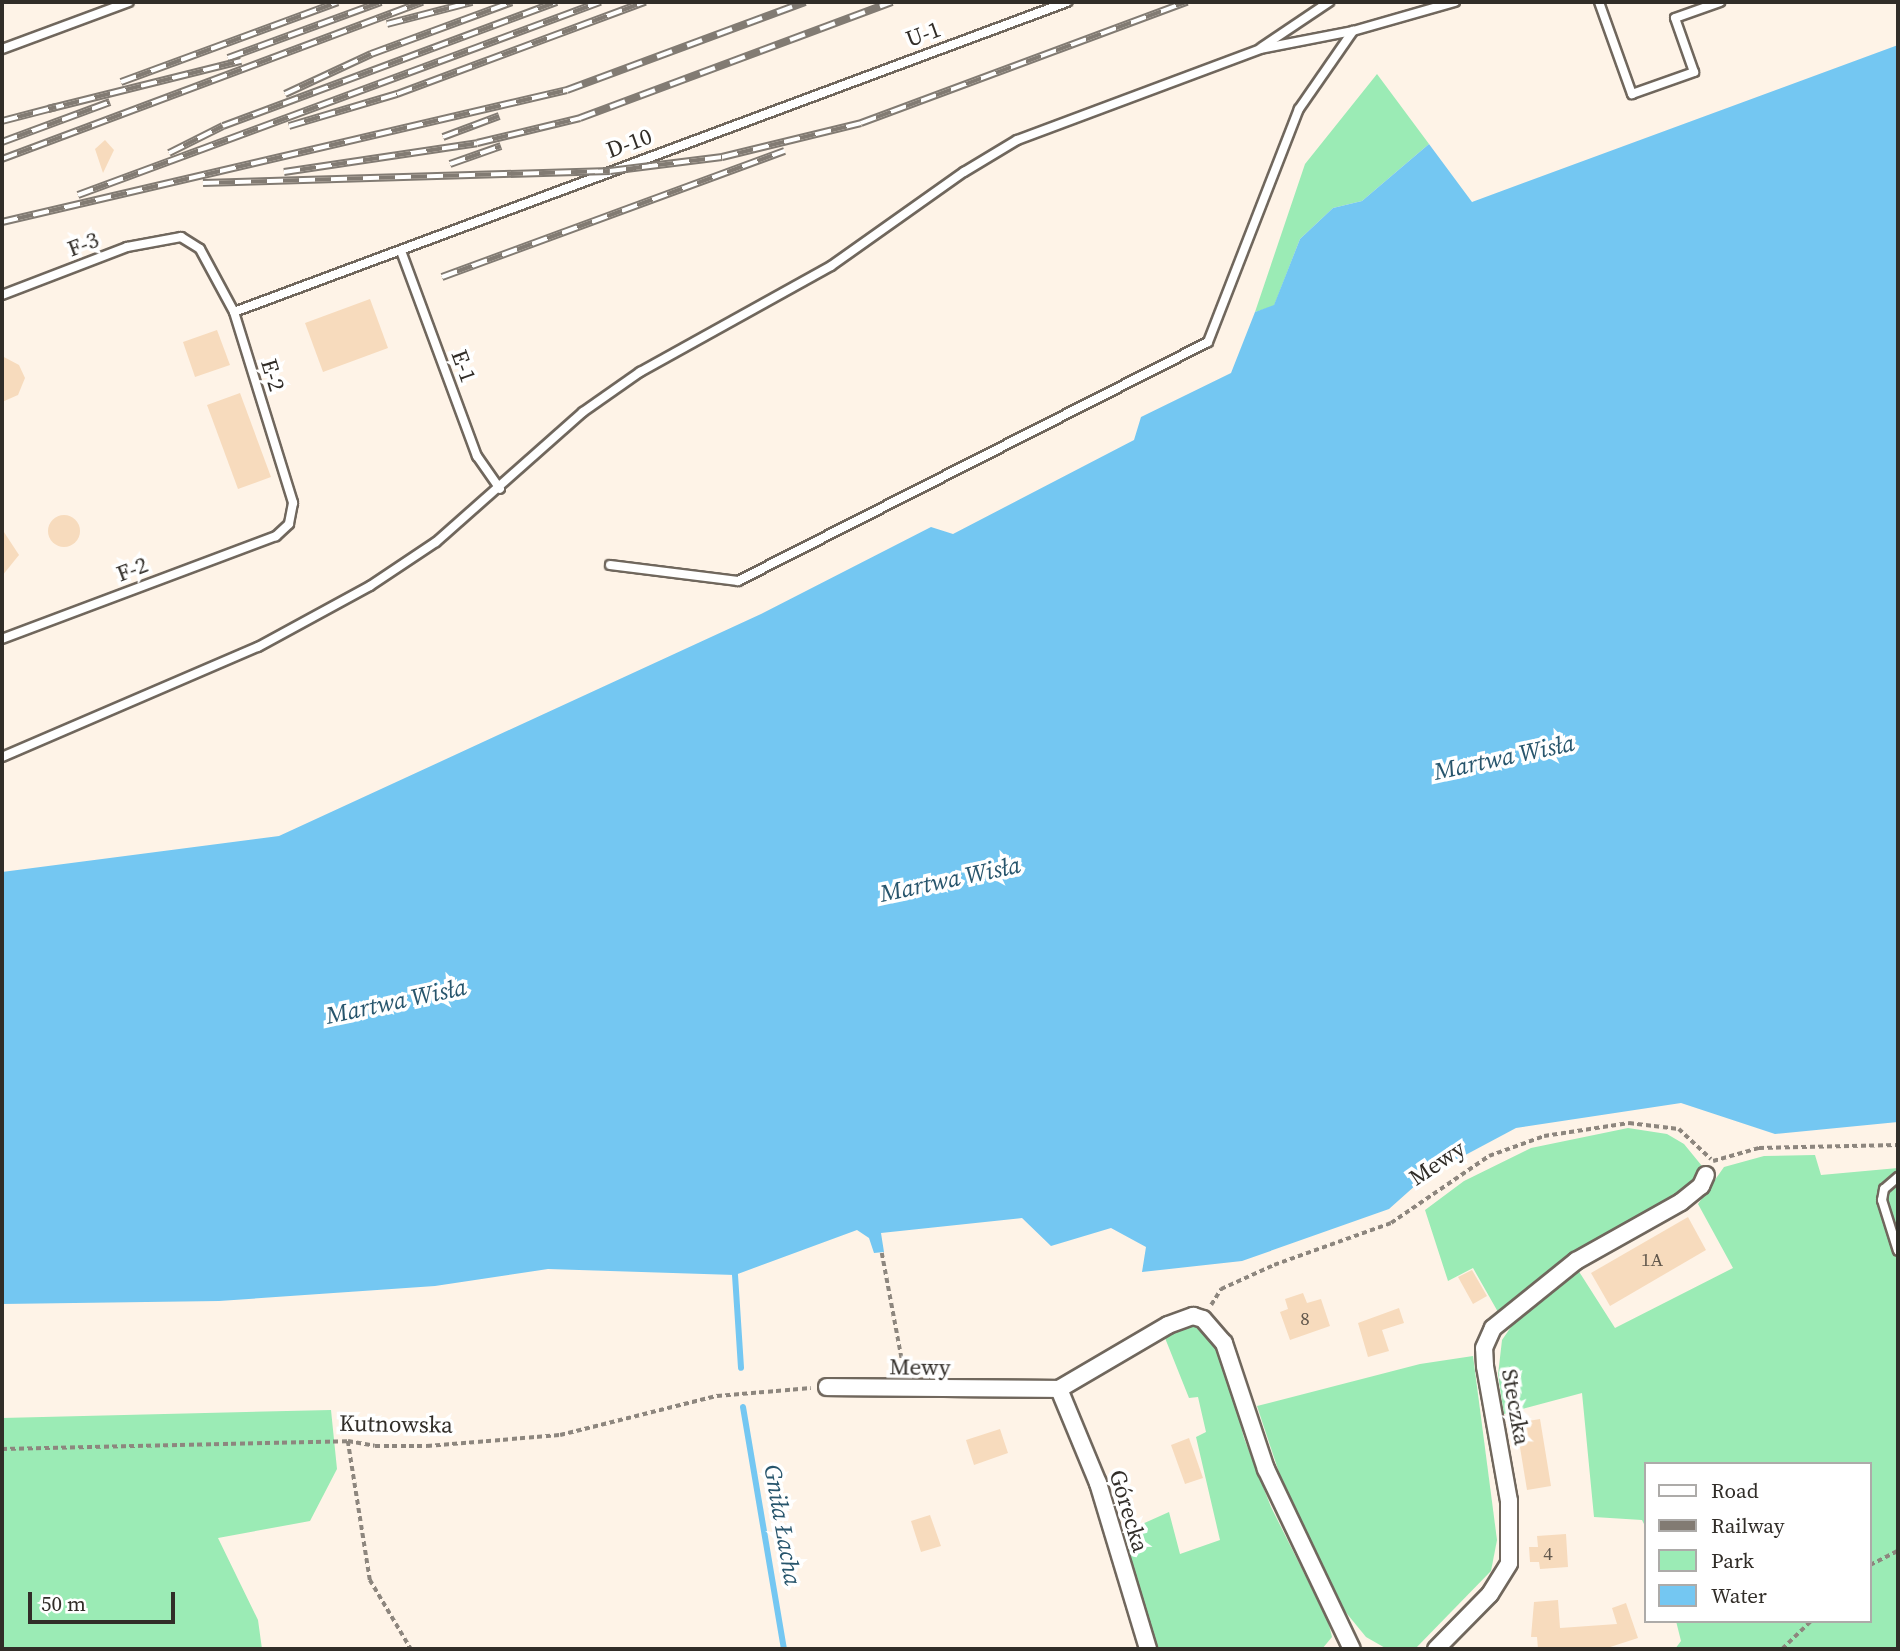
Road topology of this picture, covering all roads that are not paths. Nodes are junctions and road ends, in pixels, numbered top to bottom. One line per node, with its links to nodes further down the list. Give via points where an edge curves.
1 (129, 2): 8 (lane)
2 (1067, 2): 10 (lane, U-1)
3 (1329, 2): 9 (lane)
4 (1455, 2): 7 (lane)
5 (1599, 2): 6 (lane, via 1632,94 1694,72 1675,18)
6 (1720, 2)
7 (1353, 31): 9 (lane); 17 (lane, via 1299,109 1208,342 738,581)
8 (2, 49)
9 (1259, 49): 15 (lane, via 1017,141 964,172 831,266 640,372 583,412)
10 (872, 74): 12 (lane, D-10)
11 (181, 237): 13 (lane, F-3, via 127,247); 14 (lane, E-2, via 200,249)
12 (401, 251): 14 (lane, D-10); 15 (lane, E-1, via 477,456)
13 (2, 295)
14 (234, 312): 16 (lane, E-2, via 293,503 289,524)
15 (500, 489): 19 (lane, via 436,542 304,624)
16 (276, 536): 18 (lane, F-2)
17 (610, 565)
18 (2, 639)
19 (2, 757)
20 (1709, 1168): 27 (street, Steczka, via 1701,1186 1681,1202 1576,1261 1493,1328 1484,1348 1509,1501 1509,1563 1490,1594)
21 (1898, 1178): 22 (lane, via 1884,1189 1882,1200)
22 (1898, 1251)
23 (827, 1387): 24 (street, Mewy)
24 (1059, 1389): 25 (street, Górecka, via 1098,1483); 26 (street, via 1167,1325 1193,1316 1203,1318 1224,1343 1266,1469)
25 (1148, 1649)
26 (1352, 1649)
27 (1436, 1649)

